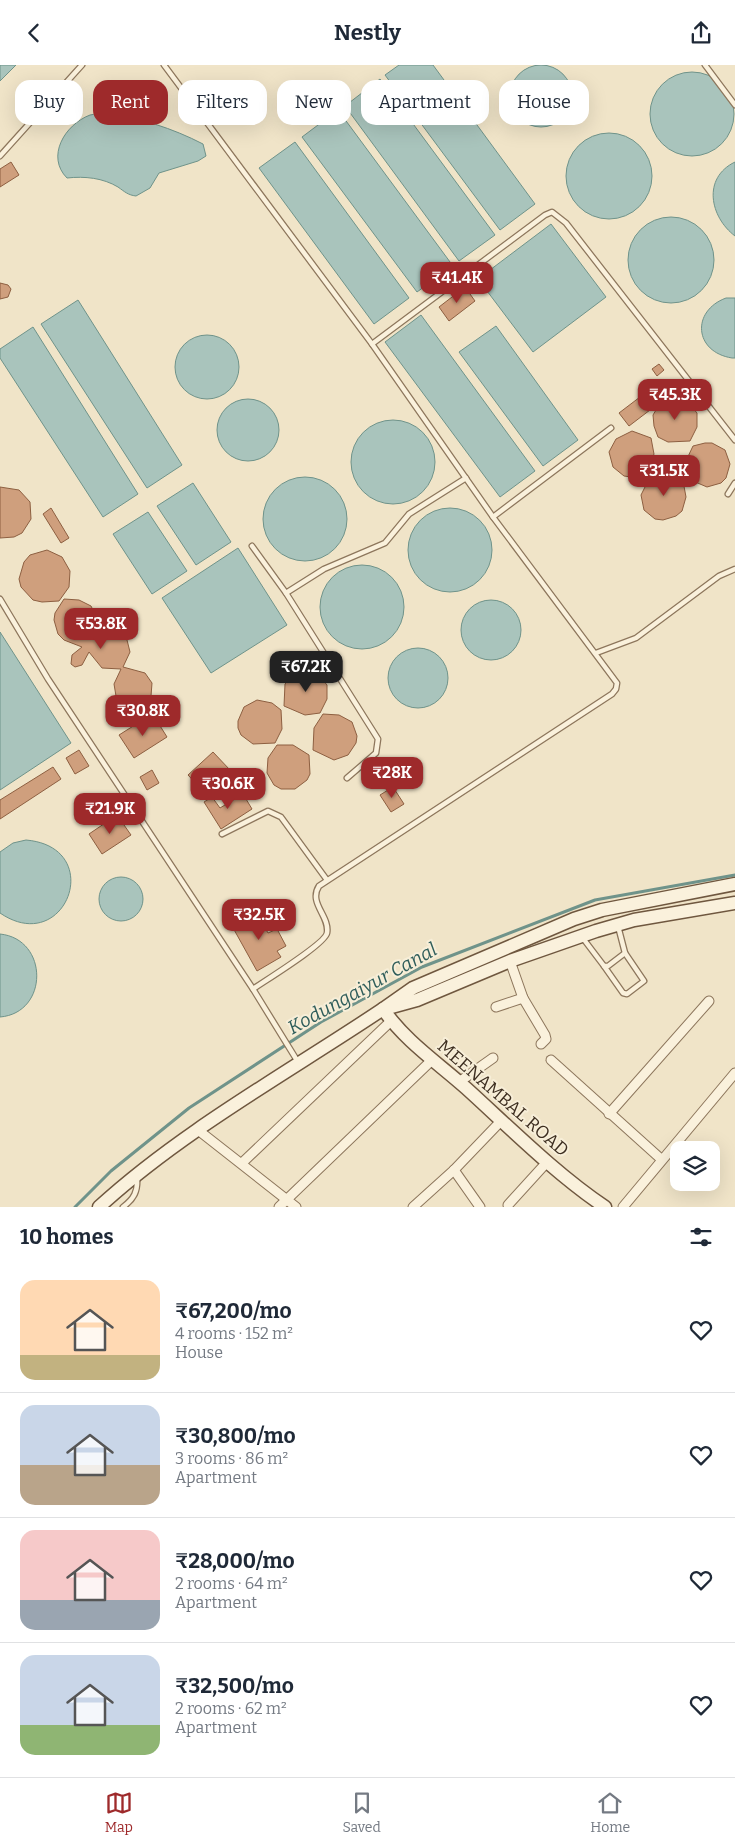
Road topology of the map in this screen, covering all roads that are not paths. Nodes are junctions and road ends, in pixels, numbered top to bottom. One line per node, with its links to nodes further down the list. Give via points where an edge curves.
1 (82, 65): 5 (lane)
2 (164, 65): 6 (lane)
3 (704, 65): 4 (lane)
4 (735, 105)
5 (0, 156)
6 (372, 344): 8 (lane, via 552,212 566,223); 9 (lane)
7 (611, 428): 12 (lane)
8 (735, 440)
9 (466, 478): 12 (lane); 15 (lane, via 409,514 385,543 324,569)
10 (735, 483): 11 (lane)
11 (728, 494)
12 (493, 517): 17 (lane)
13 (252, 546): 15 (lane)
14 (735, 569): 17 (lane, via 719,576 636,638)
15 (286, 593): 18 (lane, via 378,739 376,753)
16 (0, 599): 28 (lane, via 48,679)
17 (596, 653): 20 (lane, via 617,683 612,694)
18 (347, 778)
19 (222, 834): 20 (lane, via 272,811 281,817)
20 (327, 879): 28 (lane, via 315,892 326,928 325,937)
21 (735, 884): 32 (main road, via 574,919 413,988)
22 (735, 903): 23 (main road)
23 (617, 925): 24 (main road); 25 (lane)
24 (580, 936): 26 (main road); 27 (lane)
25 (625, 953): 27 (lane); 27 (lane, via 644,981 627,994)
26 (510, 961): 29 (street); 32 (main road, via 417,1000)
27 (604, 966)
28 (254, 989): 38 (lane)
29 (523, 998): 31 (street); 34 (street, via 545,1035 546,1039)
30 (709, 1001): 41 (street)
31 (496, 1007)
32 (383, 1009): 33 (main road, MEENAMBAL ROAD); 38 (main road)
33 (392, 1021): 36 (main road, MEENAMBAL ROAD); 46 (street)
34 (541, 1044)
35 (493, 1059): 40 (street)
36 (432, 1060): 40 (main road, MEENAMBAL ROAD); 49 (street)
37 (551, 1060): 41 (street)
38 (299, 1065): 43 (main road)
39 (735, 1073): 44 (street)
40 (459, 1082): 42 (main road, MEENAMBAL ROAD)
41 (609, 1114): 44 (street)
42 (501, 1121): 45 (main road, MEENAMBAL ROAD); 47 (street)
43 (198, 1130): 46 (street); 48 (main road)
44 (661, 1159): 58 (street)
45 (548, 1161): 50 (street); 51 (main road, MEENAMBAL ROAD)
46 (242, 1163): 49 (street)
47 (454, 1170): 53 (street); 57 (street)
48 (137, 1174): 52 (main road); 54 (lane, via 136,1193)
49 (287, 1200): 55 (street); 56 (street)
50 (508, 1205)
51 (596, 1205)
52 (103, 1206)
53 (477, 1206)
54 (123, 1207)
55 (279, 1207)
56 (296, 1207)
57 (413, 1207)
58 (623, 1207)

